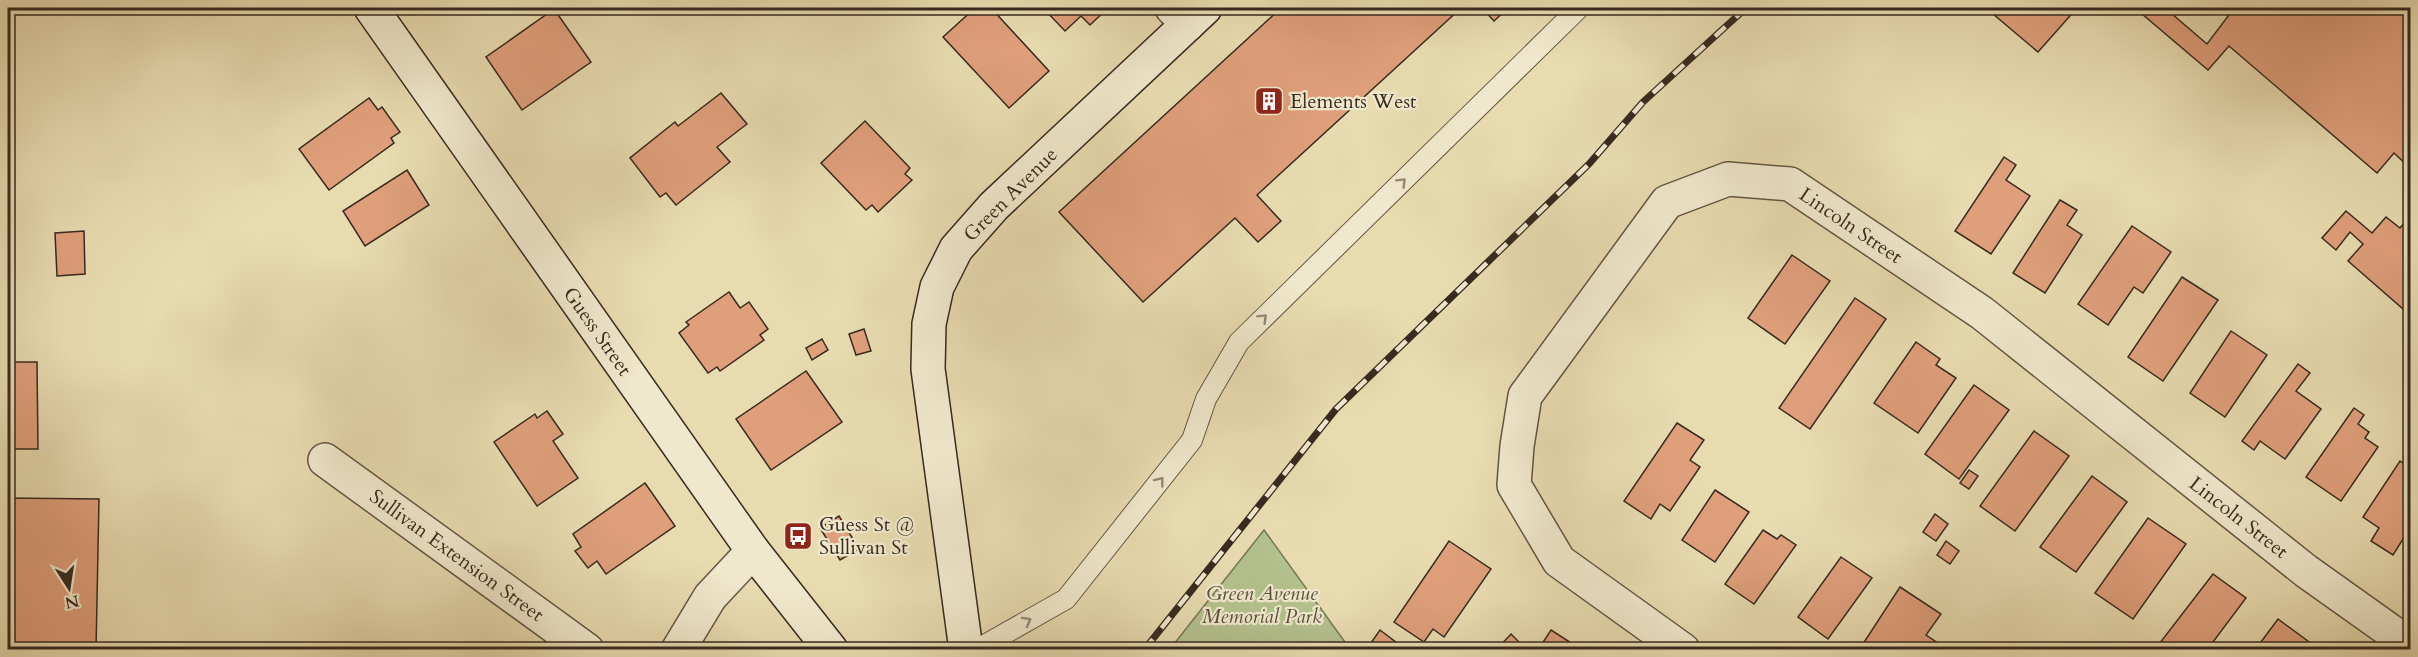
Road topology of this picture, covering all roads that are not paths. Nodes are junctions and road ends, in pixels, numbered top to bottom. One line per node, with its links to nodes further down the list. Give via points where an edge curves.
1 (371, 8): 5 (street, Guess Street)
2 (1579, 8): 11 (lane, one-way to 2, via 1066,599 1192,440 1206,399 1239,342)
3 (1188, 13): 10 (street, Green Avenue, via 994,206 956,249 937,287 929,324 928,369)
4 (325, 460): 7 (street, Sullivan Extension Street)
5 (753, 551): 8 (street, via 710,597); 9 (street, Guess Street)
6 (2410, 645): 12 (street, Lincoln Street, via 2306,571 1982,313 1790,184 1728,178 1667,202 1525,396 1516,446 1514,484 1558,561)
7 (587, 650)
8 (678, 650)
9 (831, 650)
10 (966, 650)
11 (976, 650)
12 (1683, 650)

